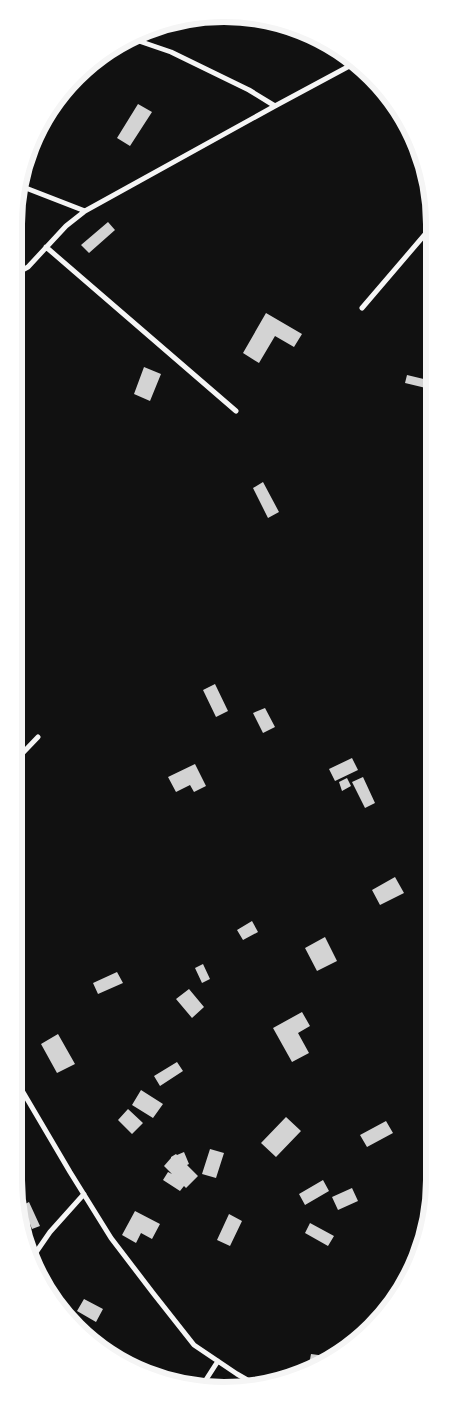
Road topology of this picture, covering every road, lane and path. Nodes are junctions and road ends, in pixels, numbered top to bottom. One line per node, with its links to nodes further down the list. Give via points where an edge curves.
1 (139, 41): 3 (street, via 171,52 249,90)
2 (350, 66): 3 (street)
3 (274, 106): 5 (street)
4 (26, 188): 5 (street)
5 (85, 211): 7 (street)
6 (426, 232): 9 (street)
7 (46, 247): 8 (street); 10 (street)
8 (22, 271)
9 (362, 308)
10 (236, 411)
11 (38, 737): 12 (street)
12 (22, 754)
13 (22, 1090): 14 (street)
14 (84, 1194): 15 (street); 16 (street, via 111,1238 194,1345)
15 (36, 1252)
16 (218, 1361): 17 (street); 18 (street)
17 (250, 1381)
18 (205, 1382)

